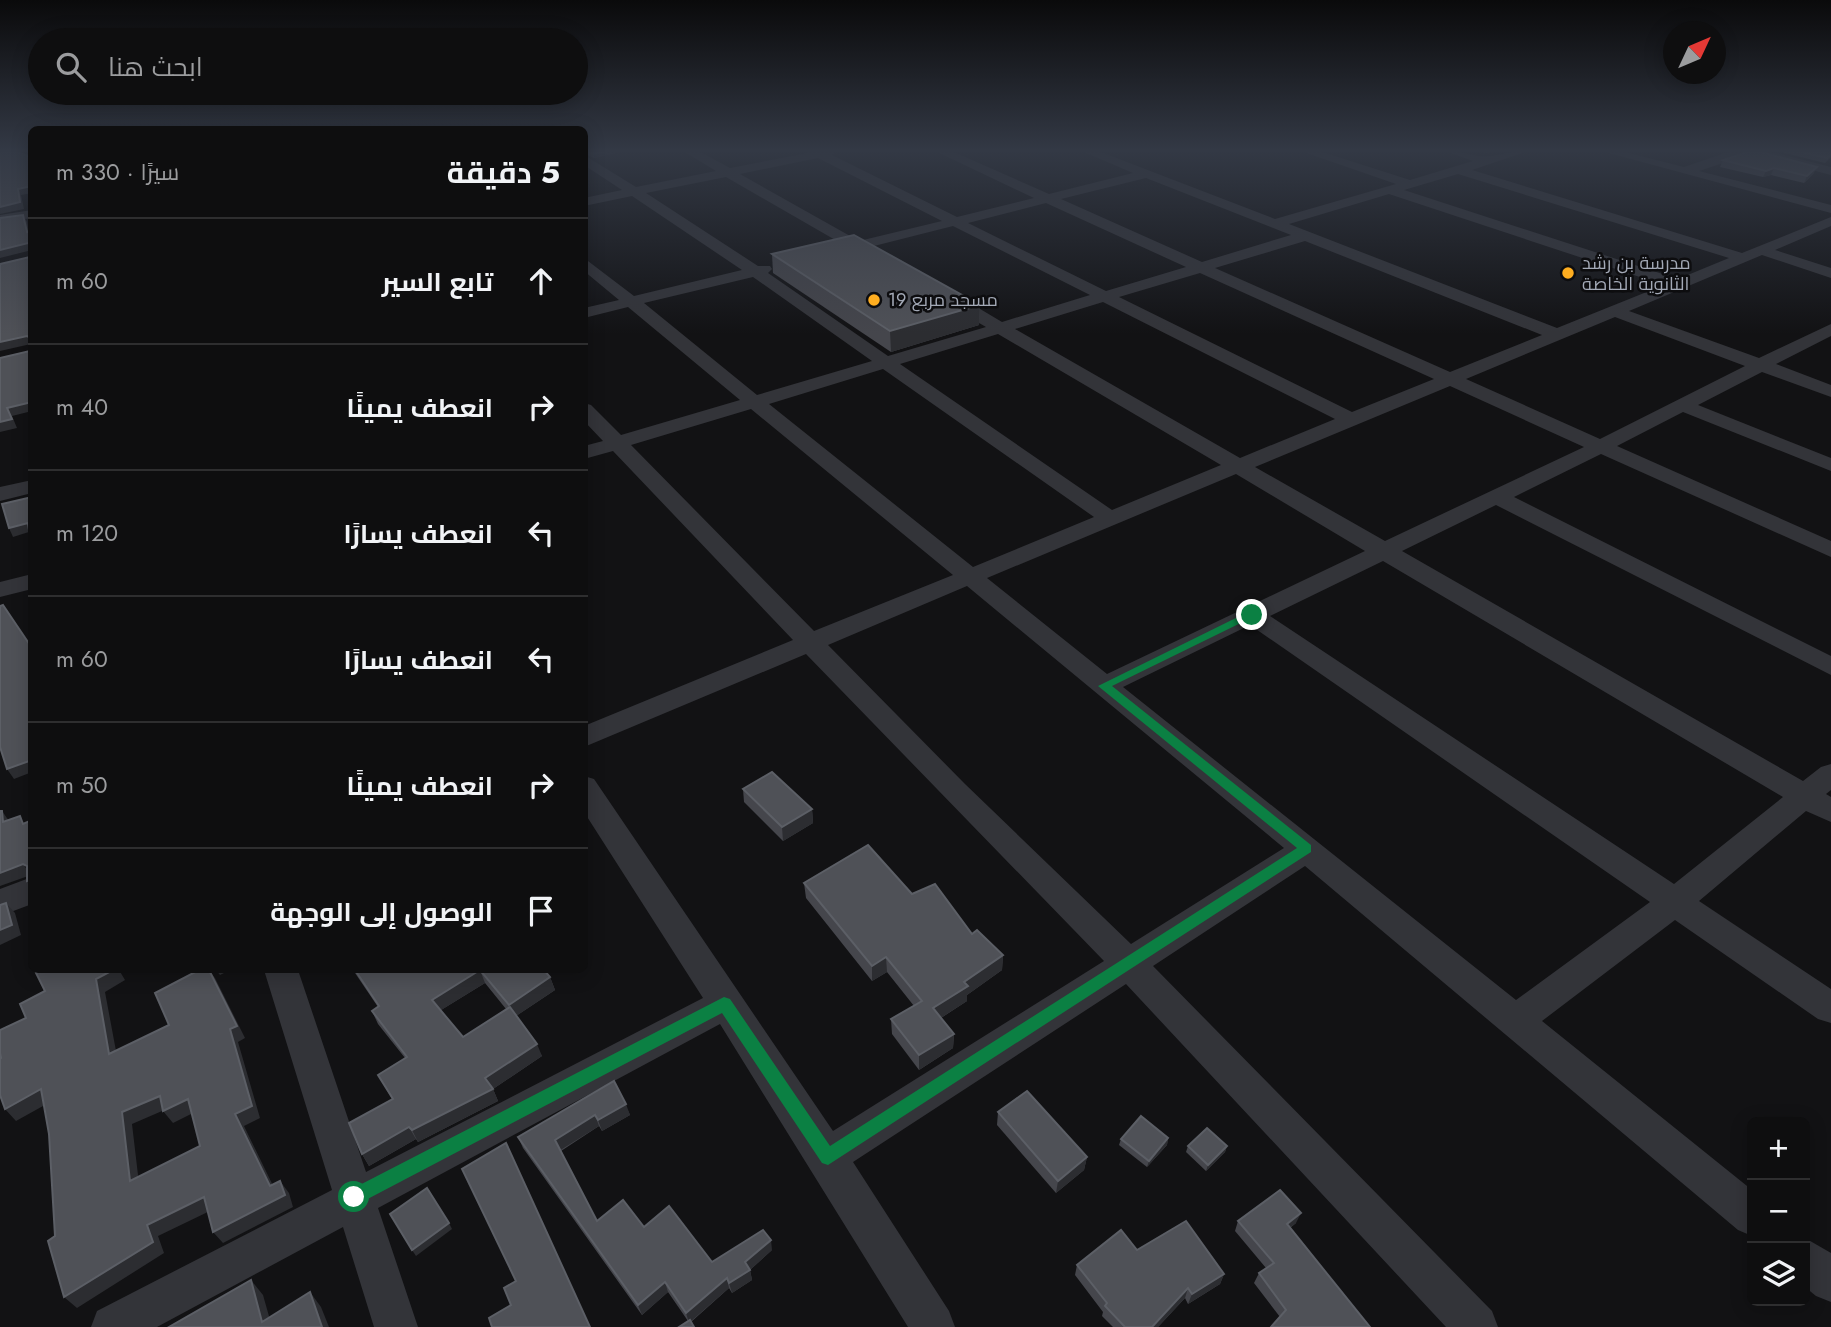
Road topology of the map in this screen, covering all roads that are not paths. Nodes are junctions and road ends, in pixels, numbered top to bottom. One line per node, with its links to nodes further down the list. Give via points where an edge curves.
1 (16, 211): 2 (street); 13 (street)
2 (28, 211)
3 (663, 211): 25 (street)
4 (796, 211): 18 (street)
5 (935, 211): 14 (street)
6 (996, 211): 14 (street)
7 (1077, 211): 24 (street)
8 (1241, 211): 16 (street)
9 (1319, 211): 16 (street)
10 (1454, 211): 27 (street)
11 (1603, 211): 20 (street)
12 (28, 212): 13 (street)
13 (0, 216)
14 (955, 221): 18 (street); 29 (street)
15 (1831, 221): 20 (street)
16 (1274, 224): 17 (street)
17 (1306, 236): 24 (street); 35 (street)
18 (858, 246): 19 (street); 23 (street)
19 (832, 253)
20 (1753, 254): 26 (street); 27 (street)
21 (780, 265): 25 (street)
22 (588, 266): 30 (street)
23 (893, 267)
24 (1203, 267): 29 (street); 38 (street)
25 (755, 271): 30 (street); 36 (street)
26 (1831, 273)
27 (1677, 284): 31 (street)
28 (929, 287): 33 (street)
29 (1105, 296): 33 (street); 43 (street)
30 (632, 302): 32 (street); 40 (street)
31 (1614, 311): 35 (street); 37 (street)
32 (588, 312)
33 (1000, 327): 36 (street); 48 (street)
34 (1831, 330): 37 (street)
35 (1556, 334): 38 (street)
36 (884, 361): 40 (street); 52 (street)
37 (1760, 365): 39 (street); 41 (street)
38 (1453, 379): 43 (street); 45 (street)
39 (1831, 391)
40 (754, 401): 44 (street); 55 (street)
41 (1682, 405): 45 (street); 47 (street)
42 (588, 413): 44 (street)
43 (1354, 421): 48 (street)
44 (617, 443): 46 (street); 59 (street)
45 (1600, 447): 51 (street); 53 (street)
46 (588, 452)
47 (1831, 464)
48 (1237, 466): 52 (street); 54 (street)
49 (28, 487): 50 (street)
50 (0, 494)
51 (1497, 497): 54 (street); 60 (street)
52 (1108, 517): 55 (street)
53 (1831, 550)
54 (1382, 552): 58 (street); 65 (street)
55 (966, 576): 59 (street); 61 (street)
56 (28, 582): 57 (street)
57 (0, 590)
58 (1252, 615): 61 (street); 68 (street)
59 (808, 642): 62 (street); 70 (street)
60 (1831, 667)
61 (1103, 686): 66 (street)
62 (588, 735)
63 (1831, 774): 65 (street)
64 (588, 794): 72 (street)
65 (1818, 803): 68 (street)
66 (1307, 849): 70 (street); 74 (street)
67 (28, 892): 69 (street)
68 (1675, 901): 73 (street); 74 (street)
69 (0, 903)
70 (1127, 962): 75 (street); 83 (street)
71 (282, 973): 76 (street)
72 (724, 1004): 75 (street); 76 (street)
73 (1831, 1008)
74 (1517, 1019): 77 (street)
75 (828, 1157): 82 (street)
76 (354, 1197): 80 (street); 81 (street)
77 (1747, 1212)
78 (1810, 1263): 79 (street)
79 (1831, 1281)
80 (113, 1327)
81 (396, 1327)
82 (933, 1327)
83 (1476, 1327)

